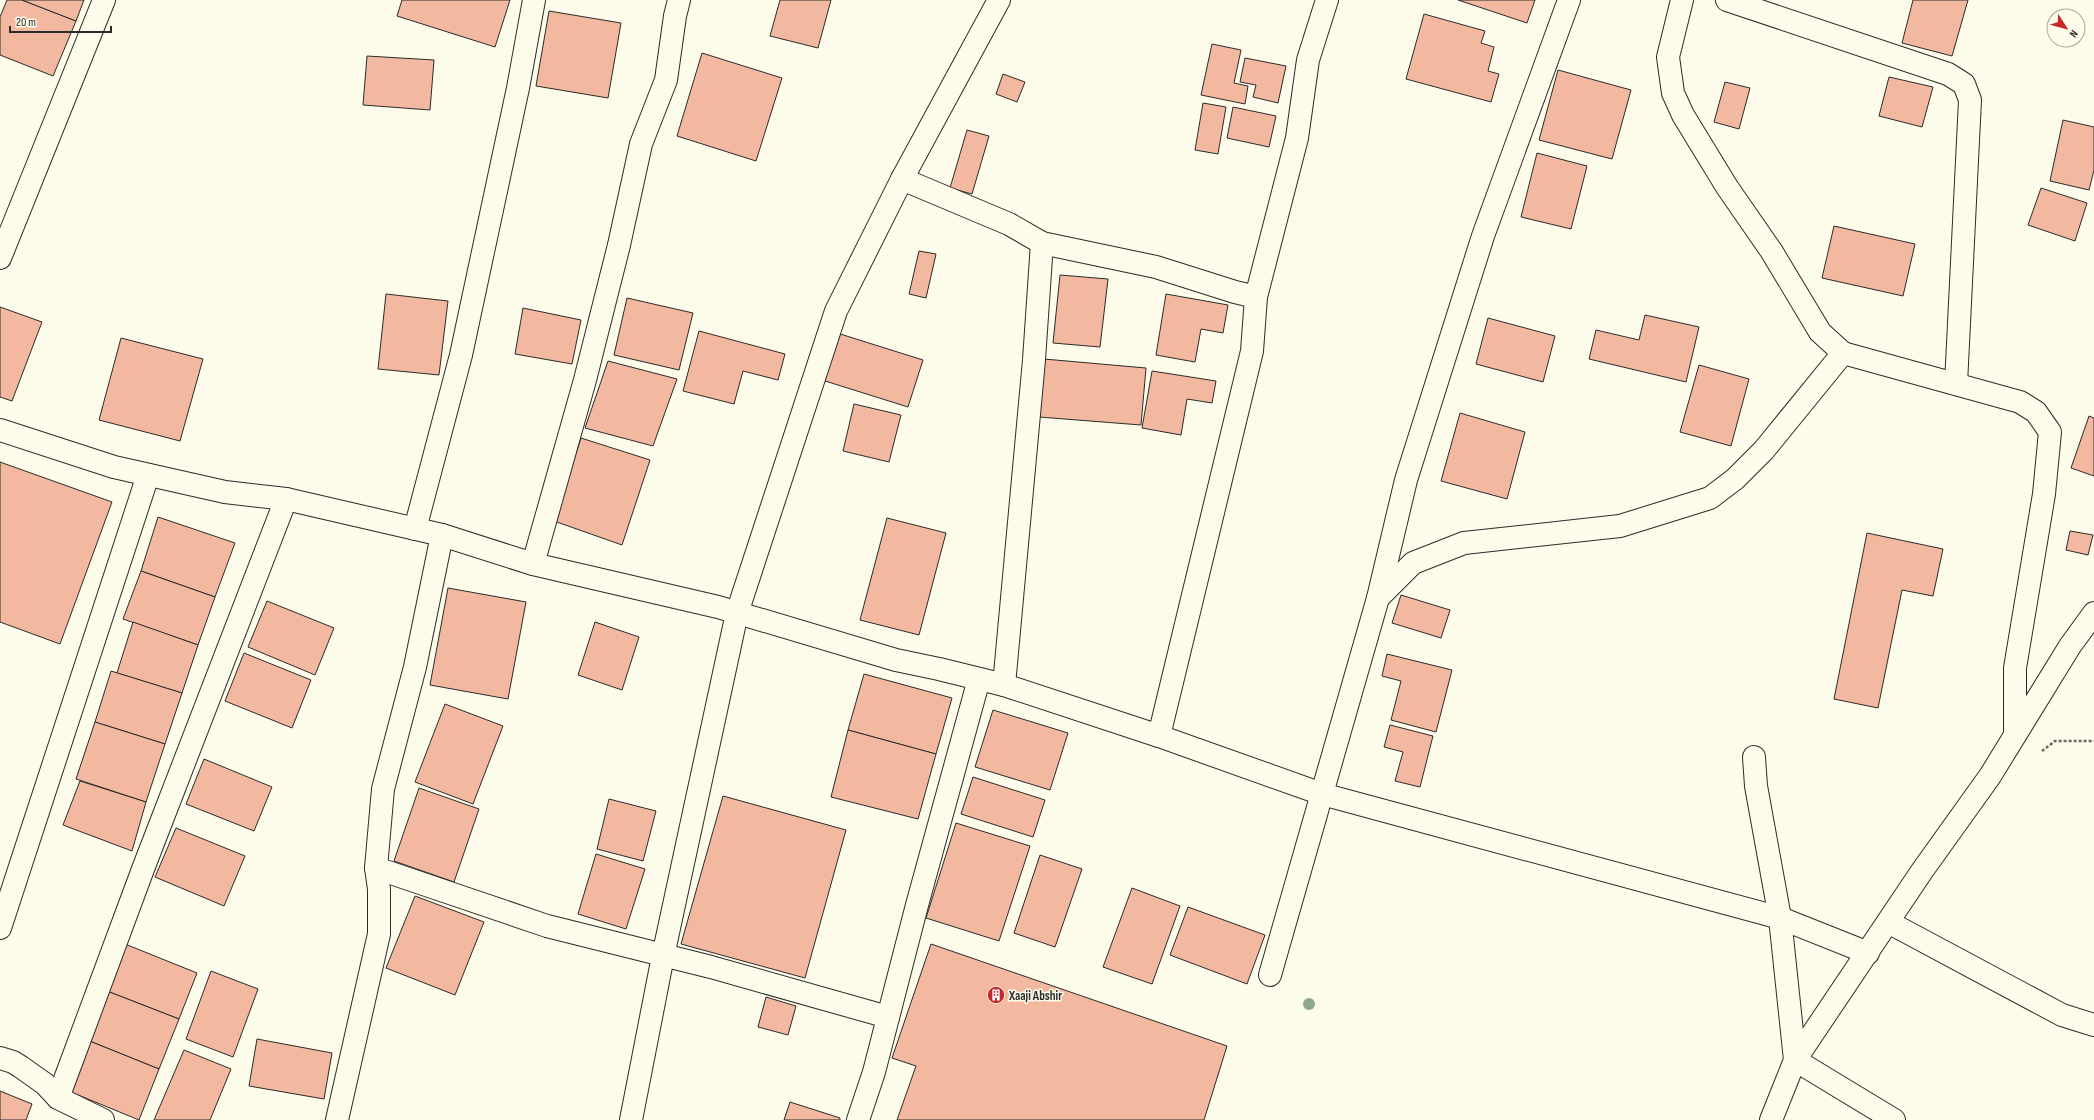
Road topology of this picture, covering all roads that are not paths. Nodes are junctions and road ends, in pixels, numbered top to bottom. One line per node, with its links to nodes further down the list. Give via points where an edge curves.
1 (104, 0): 11 (street)
2 (534, 0): 18 (street, via 518,88 461,355)
3 (679, 0): 20 (street, via 666,80 641,144 585,380)
4 (999, 0): 9 (street)
5 (1327, 0): 12 (street, via 1308,60 1297,138)
6 (1569, 0): 21 (street, via 1483,236 1406,480)
7 (1682, 0): 13 (street, via 1668,57 1673,93 1683,115 1727,187 1772,252 1820,332)
8 (1727, 0): 14 (street, via 1948,74 1964,84 1970,100)
9 (902, 179): 10 (street, via 1009,224); 22 (street, via 836,311)
10 (1042, 244): 12 (street, via 1156,267 1235,292); 25 (street)
11 (0, 258)
12 (1256, 296): 27 (street, via 1252,351)
13 (1843, 353): 14 (street); 21 (street, via 1764,450 1735,479 1710,498 1620,526 1464,544 1413,563)
14 (1956, 384): 26 (street, via 2020,402 2036,412 2050,432 2044,494 2015,668)
15 (0, 430): 16 (street, via 114,467)
16 (148, 475): 17 (street, via 224,492); 33 (street)
17 (286, 499): 18 (street); 41 (street)
18 (415, 529): 19 (street)
19 (442, 535): 20 (street); 30 (street, via 415,667 383,789)
20 (533, 564): 22 (street)
21 (1378, 598): 29 (street)
22 (737, 613): 24 (street, via 888,658); 35 (street)
23 (2094, 613): 26 (street, via 2070,646)
24 (979, 679): 25 (street); 37 (street)
25 (1004, 685): 27 (street)
26 (2015, 735): 32 (street, via 1990,776)
27 (1159, 736): 29 (street)
28 (1754, 757): 31 (street, via 1756,786)
29 (1322, 794): 31 (street); 36 (street)
30 (376, 868): 35 (street, via 547,926); 43 (street, via 380,889 379,934)
31 (1780, 918): 34 (street); 40 (street)
32 (1888, 922): 34 (street); 38 (street, via 2062,1015)
33 (0, 928)
34 (1868, 953): 40 (street)
35 (664, 956): 37 (street, via 711,966); 44 (street)
36 (1270, 975)
37 (888, 1017): 45 (street)
38 (2094, 1025)
39 (0, 1058): 41 (street, via 21,1067 45,1084)
40 (1795, 1060): 46 (street); 47 (street)
41 (58, 1098): 42 (street)
42 (103, 1120)
43 (337, 1120)
44 (631, 1120)
45 (858, 1120)
46 (1771, 1120)
47 (1894, 1120)

